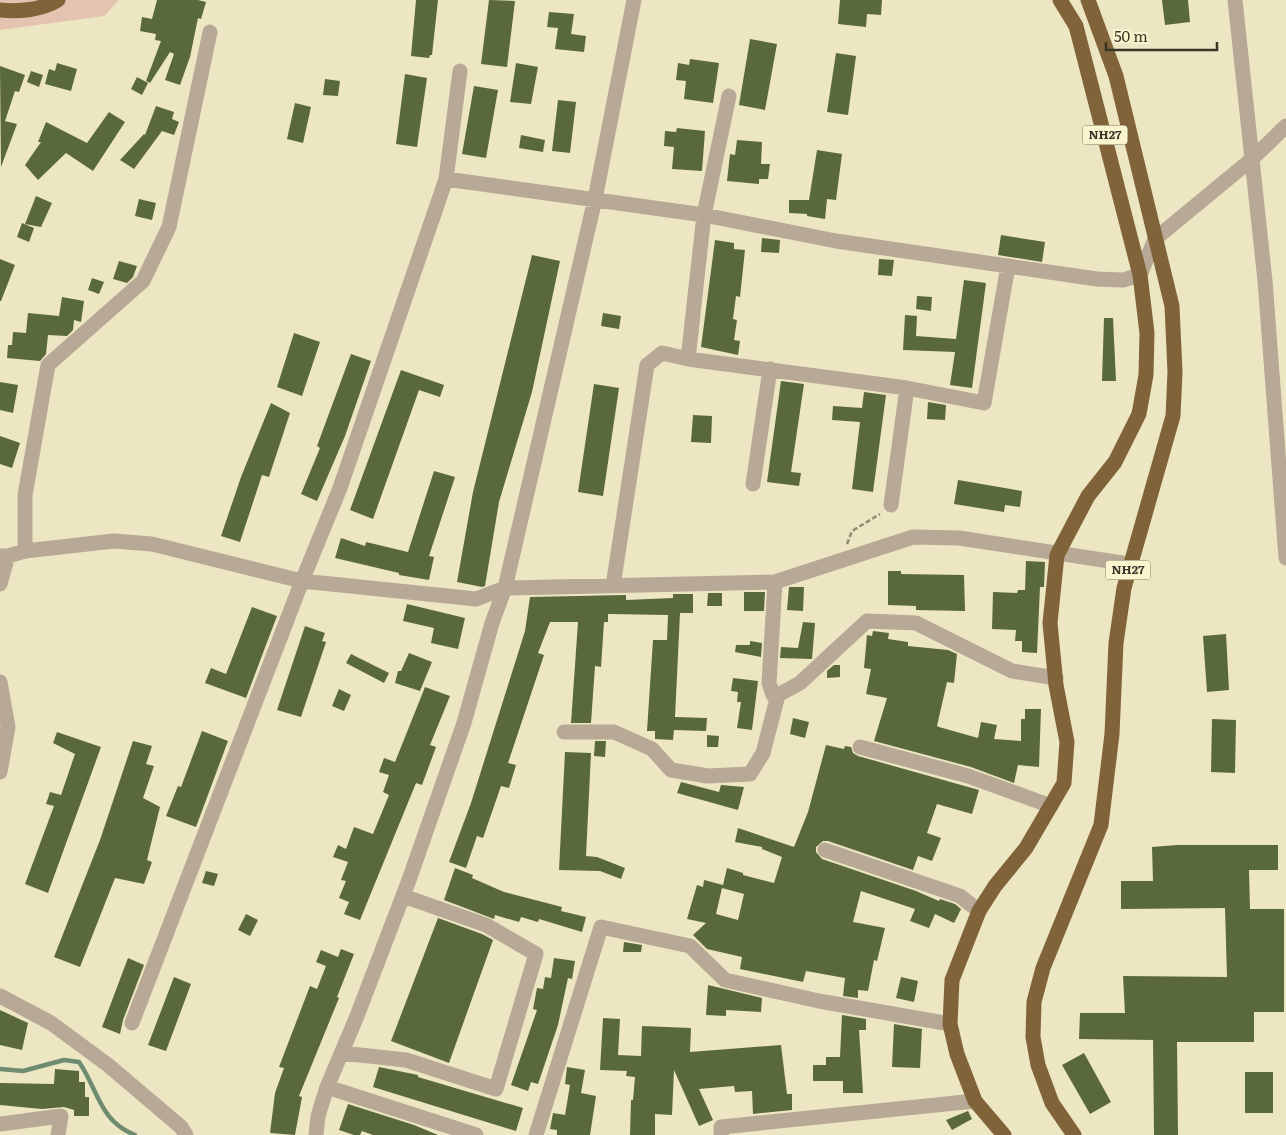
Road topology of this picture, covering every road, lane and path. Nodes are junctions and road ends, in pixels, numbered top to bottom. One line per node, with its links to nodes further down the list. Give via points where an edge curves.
1 (58, 0): 6 (highway, via 48,7)
2 (634, 0): 13 (street)
3 (1088, 0): 15 (highway, NH27, via 1116,76)
4 (1235, 0): 11 (street)
5 (1058, 2): 17 (highway, NH27, via 1076,26)
6 (0, 10)
7 (210, 32): 24 (street, via 169,227 143,281 48,365 25,495)
8 (460, 71): 12 (street)
9 (728, 96): 14 (street)
10 (1286, 126): 11 (street)
11 (1252, 159): 15 (street); 20 (street)
12 (446, 179): 13 (street); 30 (street, via 340,488)
13 (595, 199): 14 (street); 34 (street)
14 (704, 215): 16 (street, via 836,241); 18 (street)
15 (1155, 239): 17 (street); 29 (highway, NH27, via 1172,306 1173,416)
16 (1008, 266): 17 (street, via 1097,279 1123,280); 21 (street, via 984,403)
17 (1140, 275): 25 (highway, NH27, via 1147,333 1146,375 1139,414 1115,462 1088,496)
18 (688, 359): 19 (street); 33 (street, via 662,353 647,365)
19 (770, 368): 21 (street); 22 (street)
20 (1280, 382): 27 (street)
21 (908, 388): 23 (street)
22 (753, 484)
23 (891, 505): 28 (path, via 852,531)
24 (24, 550): 26 (street); 30 (street, via 114,541 152,544)
25 (1057, 555): 28 (street, via 960,538 912,537); 29 (street); 35 (highway, NH27, via 1050,622)
26 (4, 556): 32 (street)
27 (1286, 558)
28 (840, 562): 31 (street)
29 (1129, 564): 59 (highway, NH27, via 1116,644 1112,734 1101,825 1043,968 1034,1002 1032,1037 1038,1065 1052,1103)
30 (302, 581): 34 (street, via 476,599); 46 (street)
31 (775, 582): 33 (street); 37 (street, via 769,683)
32 (0, 584)
33 (613, 586): 34 (street)
34 (505, 588): 43 (street, via 464,723)
35 (1056, 678): 38 (street, via 1012,671 916,623 866,621 800,683 778,695 763,753 750,774 708,776 671,770 652,749 614,732); 41 (highway, NH27, via 1067,742 1064,783)
36 (0, 682): 40 (street, via 8,727)
37 (773, 695)
38 (564, 732)
39 (860, 747): 41 (street, via 968,776)
40 (0, 772)
41 (1051, 806): 44 (highway, NH27, via 1026,848)
42 (825, 850): 44 (street, via 960,896)
43 (403, 896): 48 (street); 48 (street, via 486,926 536,954 496,1089 406,1060)
44 (979, 911): 47 (highway, NH27, via 952,980)
45 (0, 996): 52 (street, via 51,1023 108,1065)
46 (132, 1023)
47 (950, 1024): 50 (highway, NH27, via 957,1054); 56 (street, via 819,1002 726,980 690,946 601,927)
48 (341, 1053): 49 (street)
49 (327, 1086): 54 (street); 55 (street)
50 (975, 1100): 57 (street, via 721,1127); 58 (highway, NH27)
51 (0, 1124): 53 (street, via 61,1116)
52 (182, 1132)
53 (58, 1135)
54 (316, 1135)
55 (476, 1135)
56 (536, 1135)
57 (721, 1135)
58 (1004, 1135)
59 (1074, 1135)

